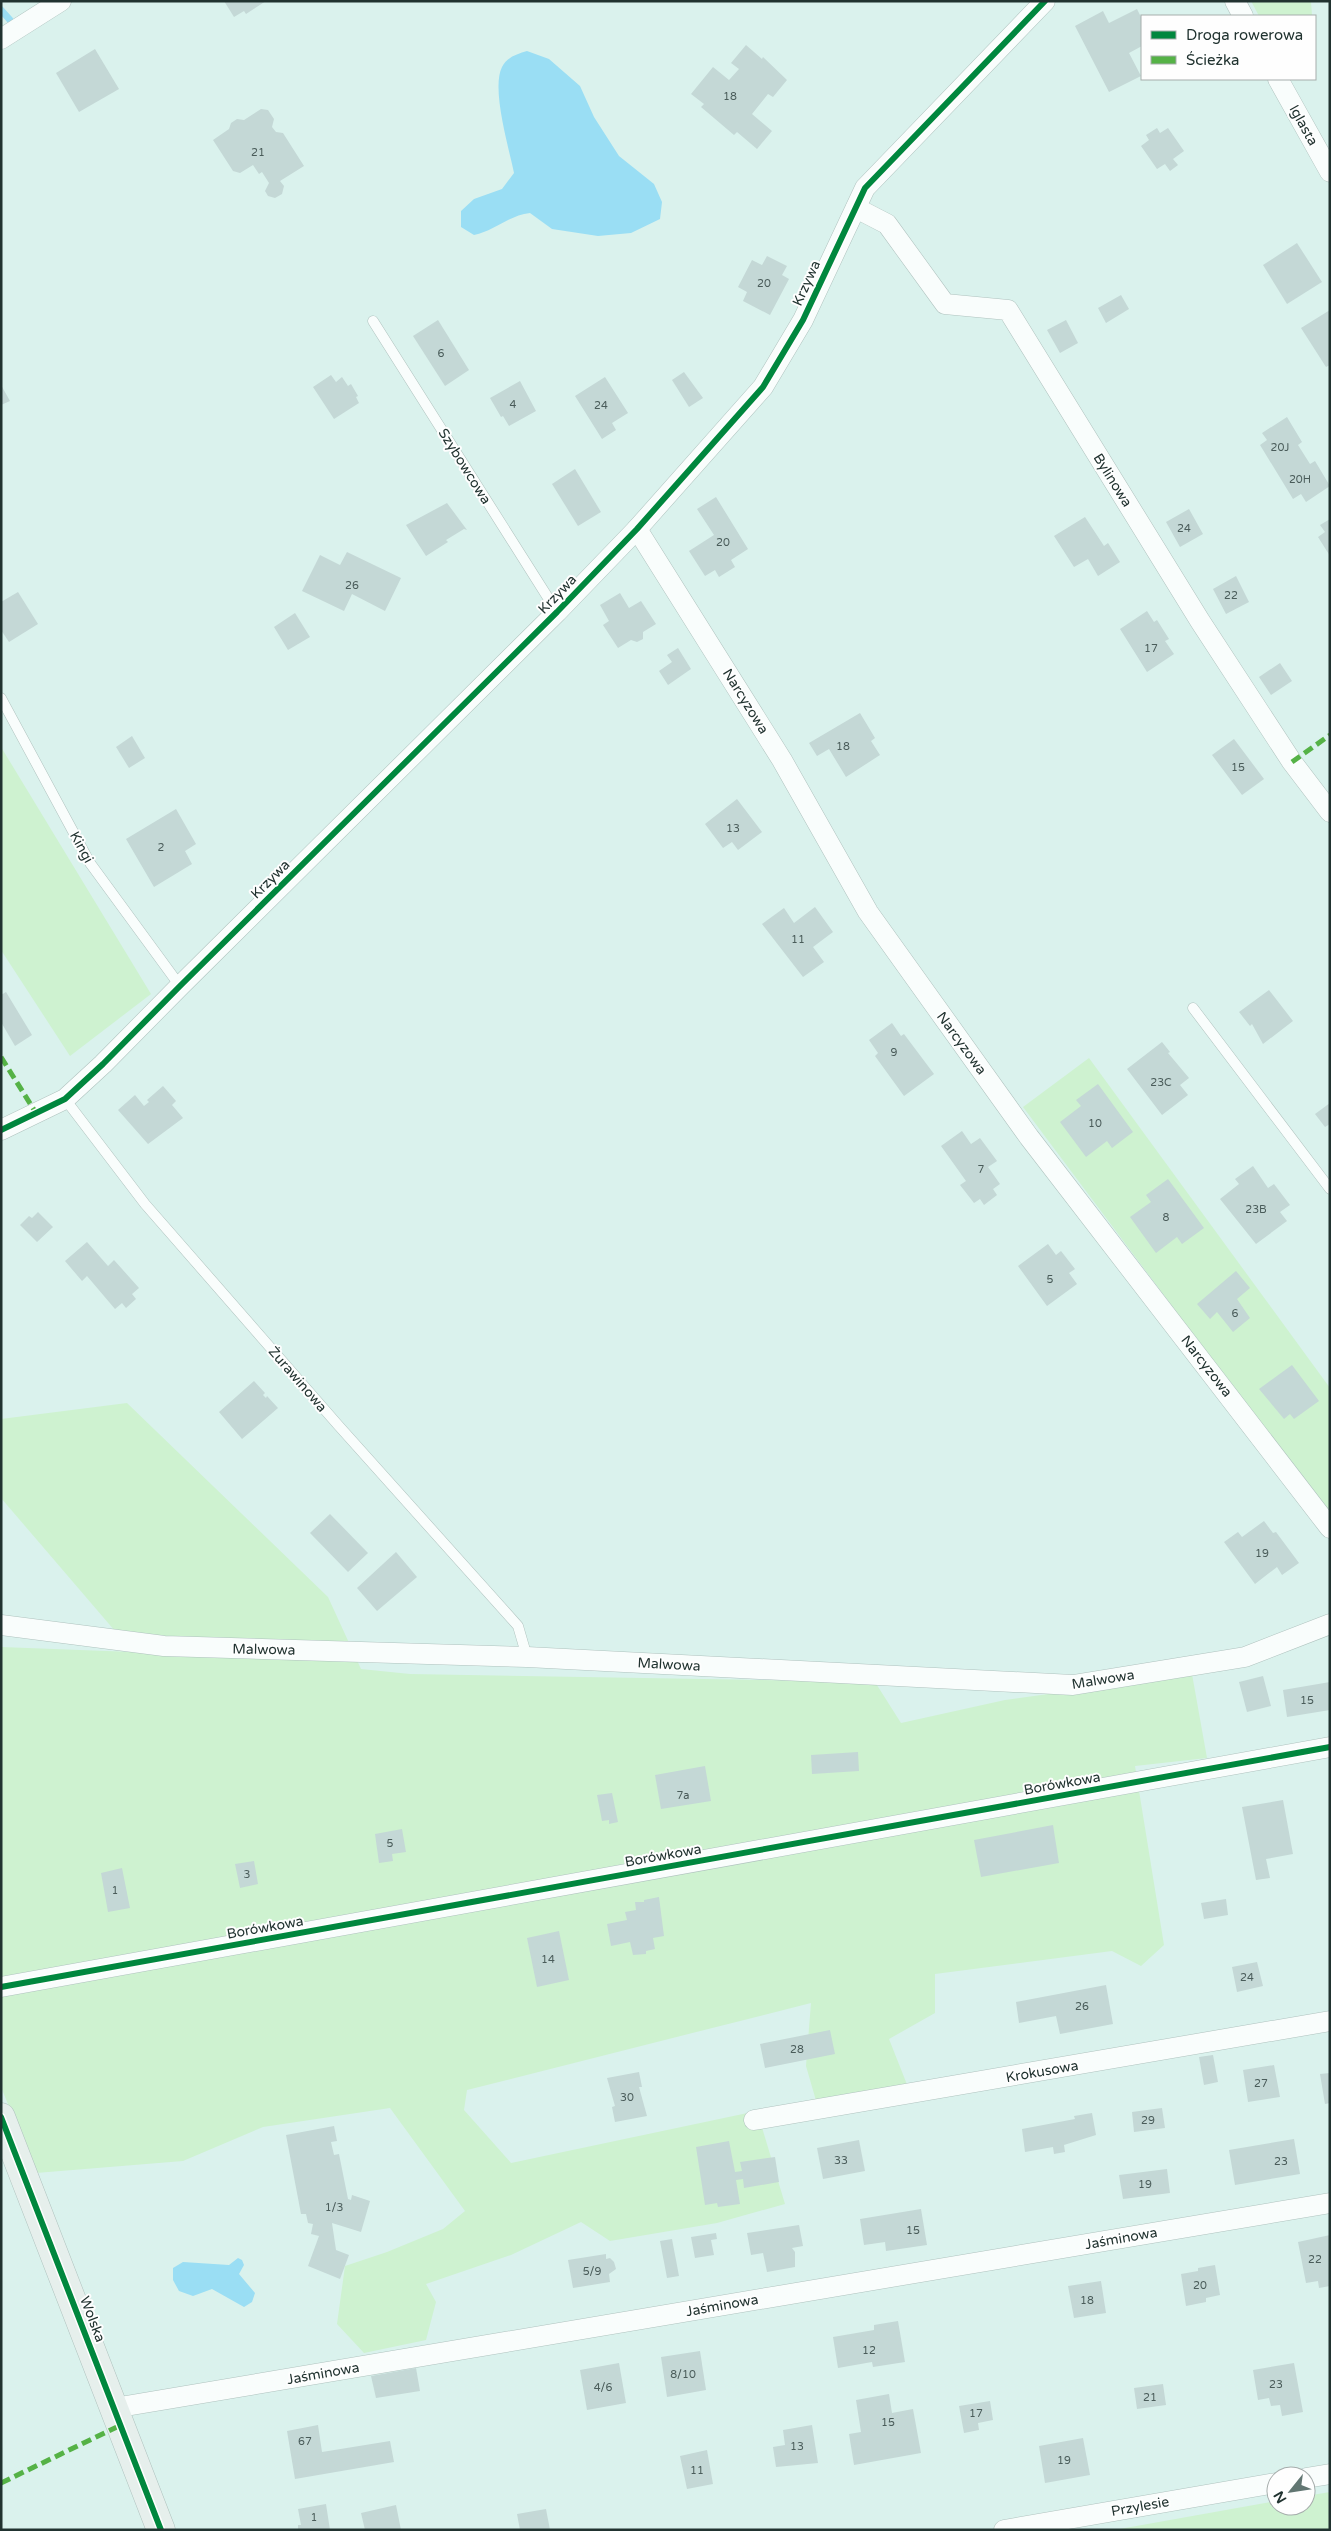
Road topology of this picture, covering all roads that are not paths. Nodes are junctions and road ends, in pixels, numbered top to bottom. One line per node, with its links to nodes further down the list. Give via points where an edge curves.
1 (61, 1): 5 (street)
2 (1045, 1): 8 (street, Krzywa, via 884,167 865,188)
3 (1235, 1): 4 (street)
4 (1242, 15)
5 (1, 38)
6 (1279, 80): 7 (street, Iglasta)
7 (1330, 172)
8 (856, 208): 10 (street, Krzywa, via 803,320 763,387); 13 (street, Bylinowa, via 887,224 945,304 1008,310 1200,621 1292,762)
9 (373, 321): 11 (lane, Szybowcowa)
10 (637, 529): 11 (street, Krzywa); 19 (street, Narcyzowa, via 782,760 868,912 1030,1137)
11 (558, 612): 14 (street, Krzywa)
12 (1, 698): 14 (lane, Kingi, via 90,863)
13 (1330, 812)
14 (180, 986): 16 (street, Krzywa)
15 (1193, 1008): 18 (lane)
16 (65, 1099): 17 (street, Krzywa); 22 (lane, Żurawinowa, via 145,1204 518,1626)
17 (1, 1130)
18 (1330, 1189)
19 (1330, 1528)
20 (1330, 1624): 22 (street, Malwowa, via 1244,1657 1073,1685)
21 (1, 1625): 22 (street, Malwowa, via 164,1646)
22 (527, 1657)
23 (1330, 1747): 24 (street, Borówkowa)
24 (1, 1987)
25 (1330, 2021): 26 (street, Krokusowa)
26 (754, 2120)
27 (2, 2121): 29 (street, Wolska)
28 (1330, 2203): 29 (street, Jaśminowa)
29 (114, 2408): 33 (street, Wolska)
30 (1330, 2474): 31 (street)
31 (1316, 2476)
32 (1266, 2485): 34 (street, Przylesie)
33 (161, 2530)
34 (1004, 2530)

